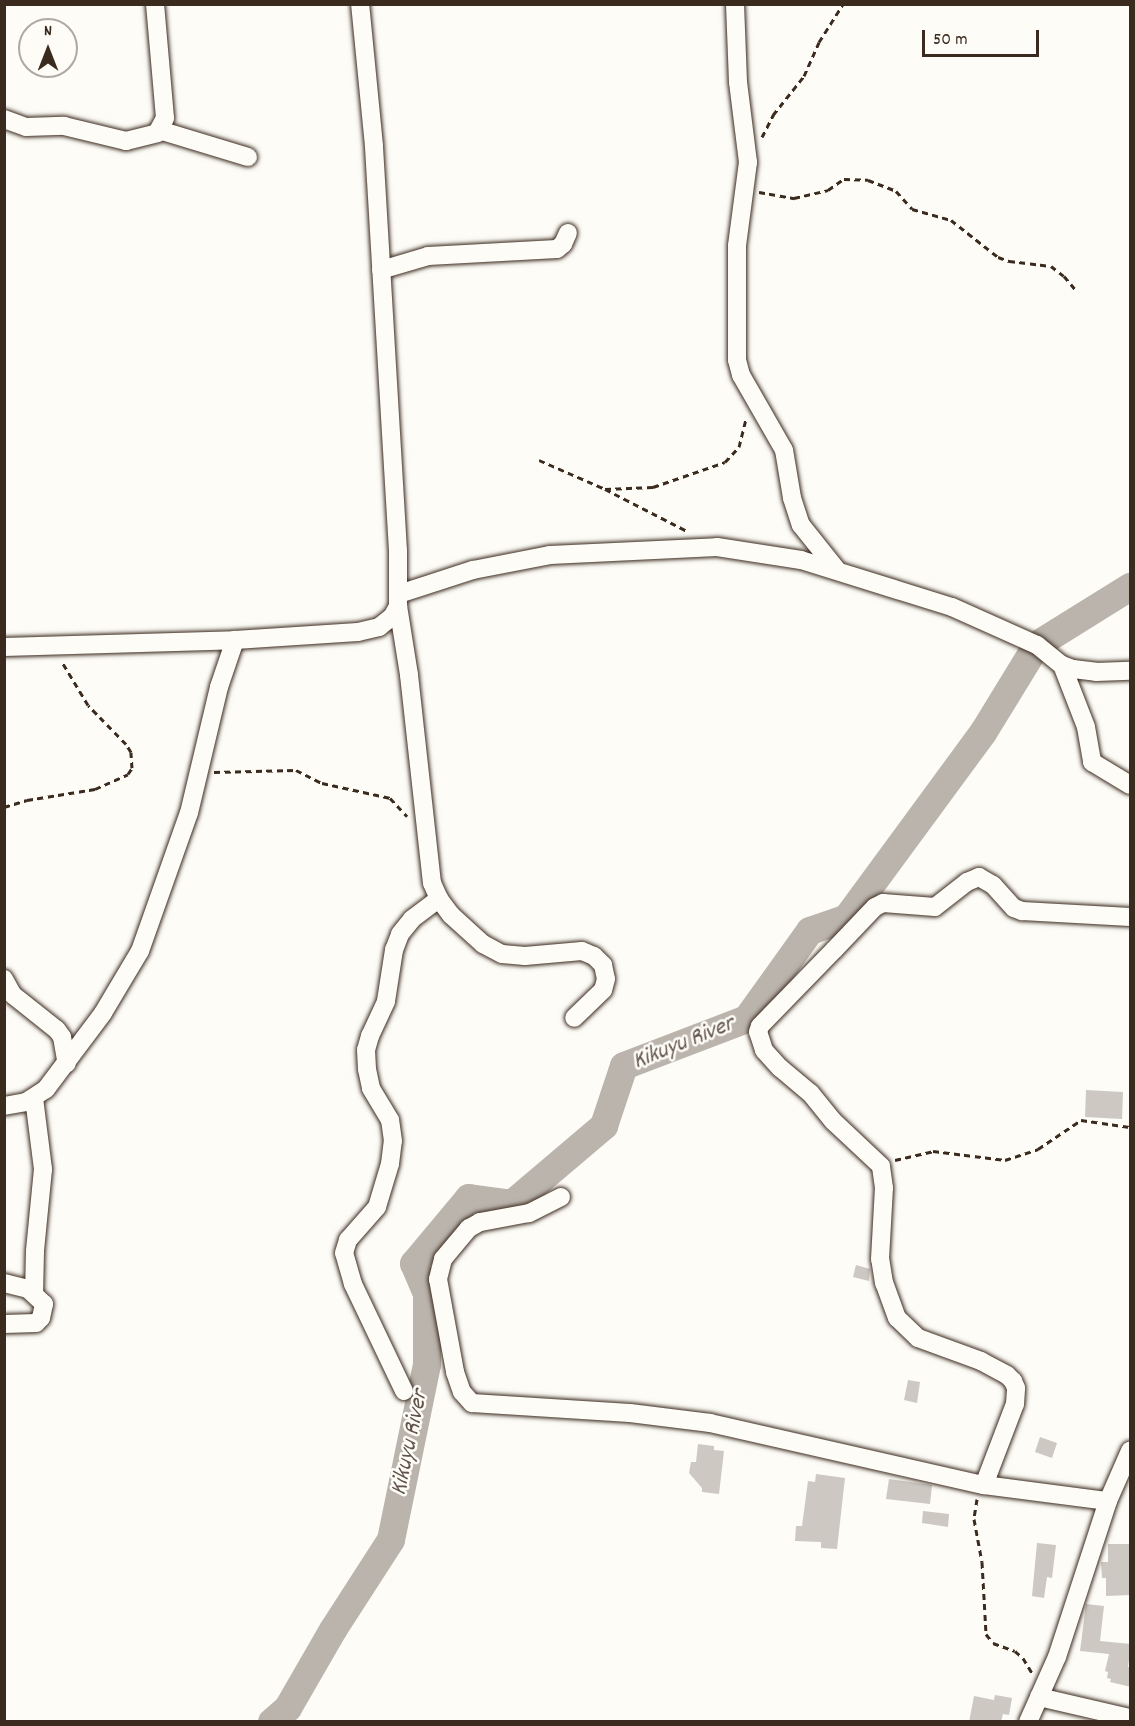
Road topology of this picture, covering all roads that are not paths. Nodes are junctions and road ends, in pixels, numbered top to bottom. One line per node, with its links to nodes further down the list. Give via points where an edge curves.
1 (155, 4): 5 (street, via 165,118)
2 (360, 4): 8 (street)
3 (735, 4): 9 (street, via 738,82 748,162 737,246 739,367 784,450 801,525)
4 (4, 119): 5 (street, via 26,127 63,126 126,141)
5 (159, 130): 6 (street)
6 (248, 157)
7 (568, 233): 8 (street, via 556,249 428,256)
8 (381, 270): 10 (street)
9 (837, 570): 10 (street, via 801,560 717,547 550,555 473,570); 13 (street, via 952,607 1037,645)
10 (399, 600): 11 (street, via 385,622 368,629); 16 (street, via 424,827 432,883)
11 (235, 640): 12 (street); 20 (street, via 219,687 182,834 140,951 104,1013)
12 (4, 647)
13 (1062, 665): 14 (street, via 1082,672); 15 (street, via 1086,727 1092,762)
14 (1131, 671)
15 (1131, 785)
16 (439, 899): 19 (street, via 483,944 502,954 582,951 594,956 603,965 603,990); 27 (street, via 412,918 400,934 386,1001 366,1050 371,1088 390,1120 392,1153 377,1207 348,1240 344,1253 353,1284)
17 (1131, 917): 29 (street, via 1022,911 978,877 936,907 883,903 760,1026 758,1038 764,1050 882,1170 880,1259 897,1318 918,1338 1007,1375 1016,1388 1005,1434)
18 (4, 979): 20 (street, via 13,995 57,1030)
19 (574, 1018)
20 (67, 1064): 21 (street)
21 (34, 1098): 22 (street); 25 (street, via 43,1169)
22 (4, 1106)
23 (561, 1197): 29 (street, via 529,1214 480,1222 469,1228 443,1258 438,1279 455,1372 462,1392 472,1403 630,1413 710,1423)
24 (4, 1283): 25 (street)
25 (34, 1293): 26 (street, via 44,1304 41,1318 36,1323)
26 (4, 1324)
27 (404, 1391)
28 (1130, 1455): 30 (street)
29 (982, 1485): 30 (street)
30 (1108, 1501): 31 (street, via 1057,1657)
31 (1040, 1694): 32 (street); 33 (street)
32 (1131, 1718)
33 (1028, 1722)

